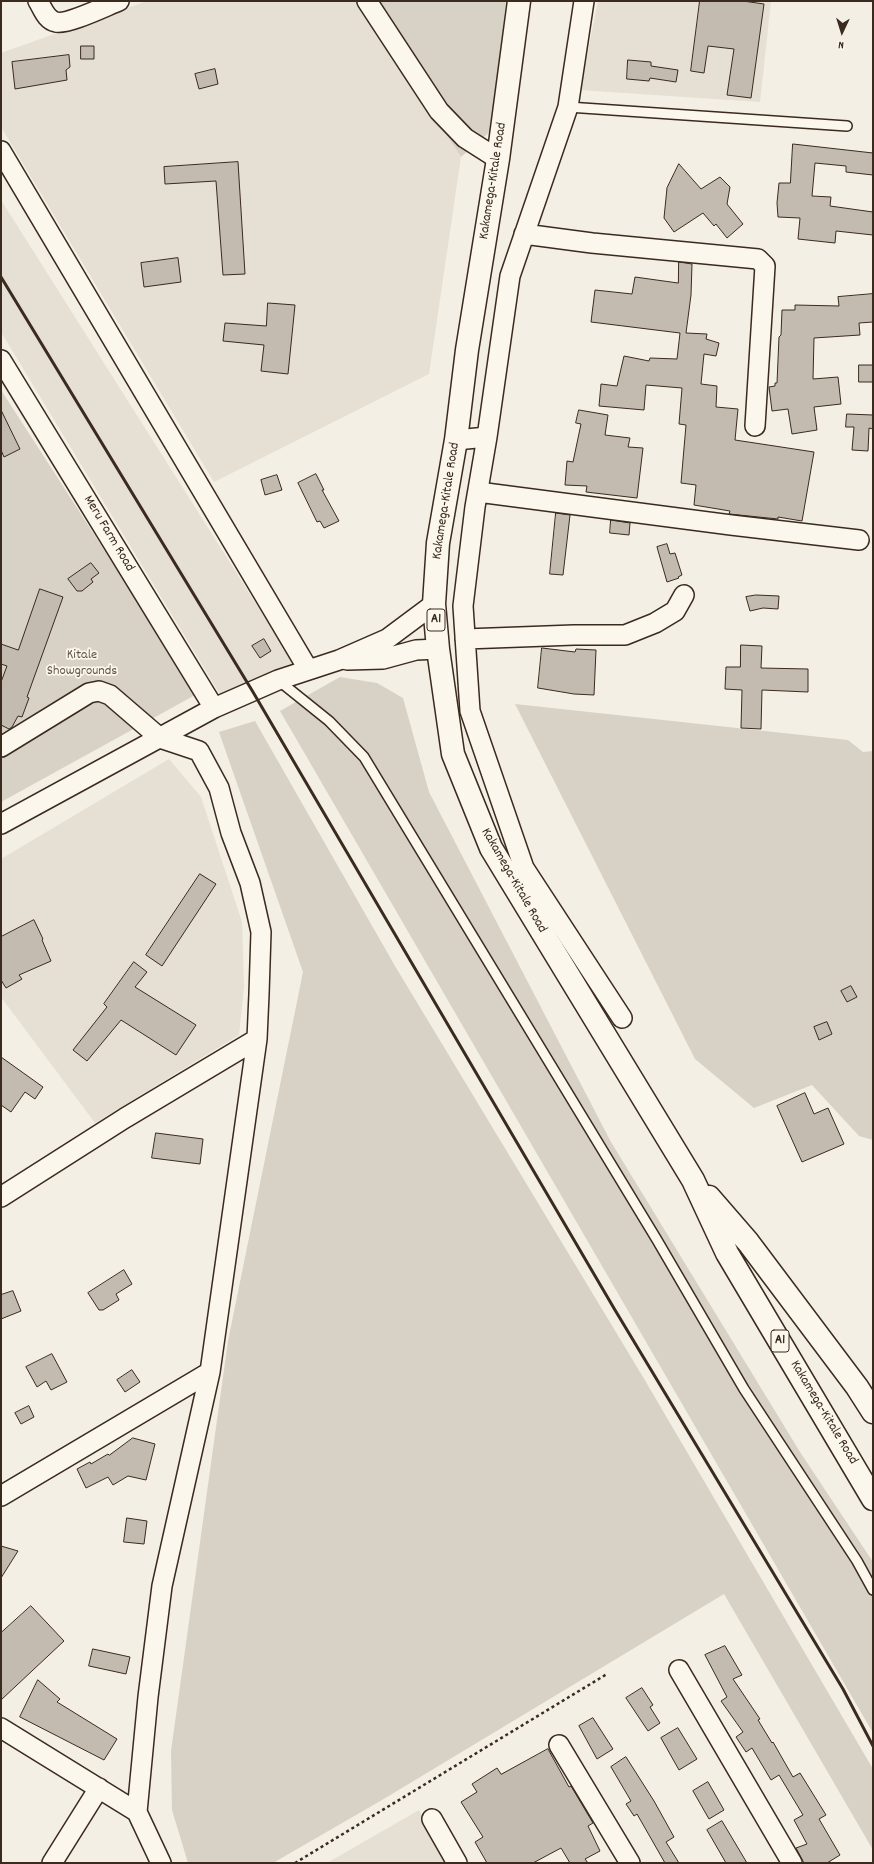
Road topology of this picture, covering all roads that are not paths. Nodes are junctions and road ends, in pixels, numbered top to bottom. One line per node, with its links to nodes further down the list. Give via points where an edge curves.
1 (38, 1): 2 (street, via 46,16 56,22 66,22)
2 (119, 1)
3 (367, 1): 9 (street, via 439,111 465,138)
4 (518, 1): 9 (highway, Kakamega-Kitale Road / A1)
5 (584, 1): 6 (street)
6 (568, 107): 7 (lane); 10 (street)
7 (847, 126)
8 (1, 151): 22 (street)
9 (498, 159): 14 (highway, Kakamega-Kitale Road / A1, via 467,350)
10 (524, 234): 12 (street, via 763,261 765,266); 13 (street, via 510,276)
11 (1, 360): 24 (street, Meru Farm Road)
12 (755, 426)
13 (487, 437): 14 (street); 15 (street)
14 (456, 440): 18 (highway, Kakamega-Kitale Road / A1, via 438,543)
15 (478, 492): 16 (street); 19 (street, via 463,606)
16 (859, 540)
17 (684, 595): 19 (street, via 675,611 655,623 624,635 574,634)
18 (434, 604): 20 (highway, Kakamega-Kitale Road / A1); 21 (street, via 387,639)
19 (466, 639): 28 (street, via 470,711 524,868)
20 (438, 649): 21 (street, via 416,650 378,660); 30 (highway, Kakamega-Kitale Road / A1, via 453,754 491,848)
21 (340, 660): 22 (street)
22 (308, 669): 23 (street)
23 (278, 680): 24 (street); 36 (lane, via 329,721 364,757 744,1388 857,1561)
24 (214, 708): 25 (street)
25 (160, 738): 26 (street, via 110,694 99,691 89,693); 27 (street); 29 (street, via 199,751 219,788 231,833 250,883 261,932)
26 (1, 747)
27 (1, 824)
28 (622, 1018)
29 (257, 1039): 31 (street, via 125,1118); 32 (street)
30 (693, 1180): 33 (highway, Kakamega-Kitale Road / A1, via 748,1242); 35 (highway, Kakamega-Kitale Road / A1, via 727,1253)
31 (1, 1197)
32 (210, 1372): 34 (street); 41 (street, via 162,1586)
33 (873, 1412)
34 (1, 1496)
35 (873, 1499)
36 (873, 1590)
37 (679, 1670): 47 (street)
38 (1, 1728): 40 (street)
39 (559, 1745): 46 (street)
40 (99, 1788): 41 (street); 43 (street)
41 (137, 1812): 44 (street)
42 (432, 1819): 45 (street)
43 (52, 1863)
44 (161, 1863)
45 (457, 1863)
46 (630, 1863)
47 (792, 1863)

